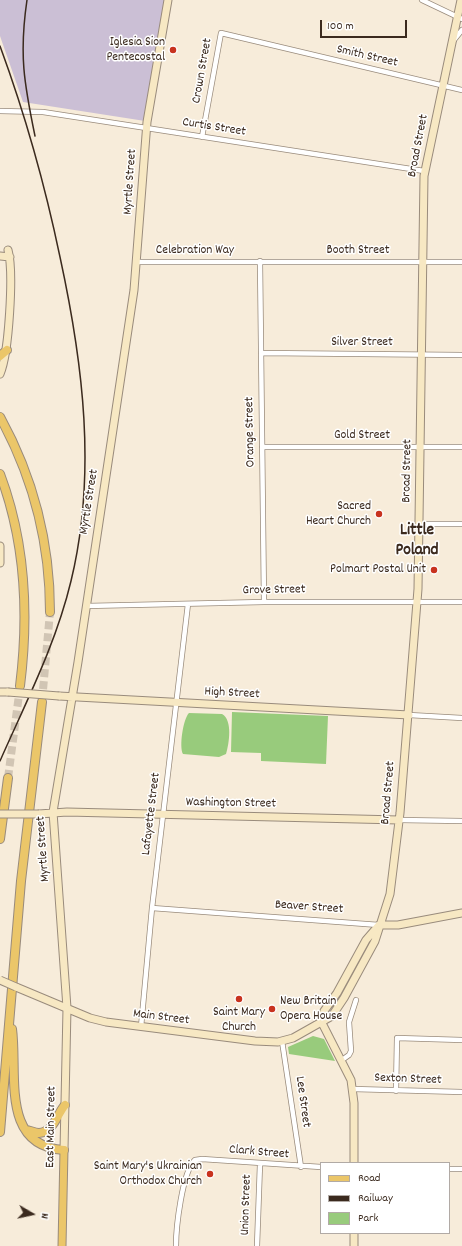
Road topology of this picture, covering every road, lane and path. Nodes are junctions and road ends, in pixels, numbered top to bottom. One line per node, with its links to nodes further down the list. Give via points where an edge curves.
1 (168, 0): 11 (street, Myrtle Street)
2 (422, 0): 4 (street)
3 (461, 0): 4 (street, Broad Street)
4 (460, 18): 7 (street, Broad Street)
5 (462, 30): 7 (street, Broad Street)
6 (221, 33): 8 (street, Smith Street); 12 (street, Crown Street)
7 (454, 41): 8 (street, Broad Street)
8 (443, 86): 9 (street, Smith Street); 13 (street, Broad Street)
9 (462, 90)
10 (0, 111): 11 (street, Curtis Street, via 43,112)
11 (147, 128): 12 (street, Curtis Street); 17 (street, Myrtle Street)
12 (202, 137): 13 (street, Curtis Street)
13 (424, 171): 18 (street, Broad Street)
14 (0, 256): 20 (street, via 9,253)
15 (254, 261): 16 (street, Booth Street); 17 (street, Celebration Way)
16 (260, 261): 18 (street, Booth Street); 21 (street, Orange Street)
17 (137, 262): 39 (street, Myrtle Street)
18 (422, 262): 19 (street, Booth Street); 22 (street, Broad Street)
19 (462, 262)
20 (7, 350): 24 (highway); 25 (street)
21 (261, 353): 22 (street, Silver Street); 28 (street, Orange Street)
22 (422, 354): 23 (street, Silver Street); 27 (street, Broad Street)
23 (462, 355)
24 (0, 356)
25 (0, 374)
26 (0, 417): 40 (highway, via 23,466 36,508 47,560)
27 (420, 446): 28 (street, Gold Street); 29 (street, Gold Street); 31 (street, Broad Street)
28 (262, 447): 36 (street, Orange Street)
29 (462, 447)
30 (0, 474): 41 (highway, via 16,525 24,579 25,630)
31 (419, 524): 32 (street); 35 (street, Broad Street)
32 (462, 524)
33 (0, 546): 34 (street)
34 (0, 563)
35 (418, 601): 36 (street, Grove Street); 37 (street, Grove Street); 46 (street, Broad Street)
36 (264, 602): 38 (street, Grove Street)
37 (462, 602)
38 (188, 604): 39 (street, Grove Street); 45 (street, Lafayette Street)
39 (86, 606): 43 (street, Myrtle Street)
40 (50, 612)
41 (20, 686)
42 (0, 692): 43 (street, High Street, bridge)
43 (72, 697): 45 (street, High Street); 50 (street, Myrtle Street)
44 (42, 702): 61 (highway, via 25,846)
45 (177, 703): 46 (street, High Street); 51 (street, Lafayette Street)
46 (409, 715): 47 (street, High Street); 52 (street, Broad Street)
47 (462, 718)
48 (8, 778): 54 (highway)
49 (0, 814): 50 (street, Washington Street, bridge)
50 (53, 814): 51 (street, Washington Street, via 67,812); 60 (street, Myrtle Street)
51 (163, 815): 52 (street, Washington Street); 55 (street, Lafayette Street)
52 (399, 820): 53 (street, Washington Street); 57 (street, Broad Street, via 390,894)
53 (462, 821)
54 (0, 839)
55 (152, 908): 57 (street, Beaver Street); 63 (street, Lafayette Street)
56 (462, 913): 57 (street, Beaver Street, via 398,925)
57 (379, 925): 62 (street, Main Street, via 376,941 341,1003 330,1017)
58 (0, 980): 60 (street, Main Street, bridge)
59 (356, 1000): 66 (street, via 349,1024 351,1051 350,1055)
60 (67, 1008): 63 (street, Main Street, via 102,1022); 70 (street, East Main Street)
61 (10, 1016): 71 (highway, via 17,1112); 72 (highway)
62 (322, 1021): 65 (street, Main Street, via 301,1035); 66 (street)
63 (141, 1027): 65 (street, Main Street, via 256,1042)
64 (462, 1040): 68 (street, via 397,1038)
65 (282, 1041): 76 (street, Lee Street)
66 (342, 1060): 67 (street)
67 (353, 1089): 68 (street, Sexton Street); 74 (street)
68 (396, 1091): 69 (street, Sexton Street)
69 (462, 1092)
70 (65, 1105): 71 (highway, via 54,1124 46,1131); 73 (street, East Main Street)
71 (26, 1130): 73 (highway, via 28,1136 37,1142)
72 (0, 1132)
73 (64, 1150): 81 (main road, East Main Street)
74 (354, 1162)
75 (260, 1164): 76 (street, Clark Street); 82 (street, Clark Street, via 195,1160 189,1169 183,1193 177,1221); 83 (street, Union Street)
76 (301, 1167): 77 (street, Clark Street)
77 (320, 1168)
78 (450, 1169): 79 (street)
79 (462, 1169)
80 (354, 1234): 84 (street)
81 (62, 1246)
82 (176, 1246)
83 (257, 1246)
84 (354, 1246)

